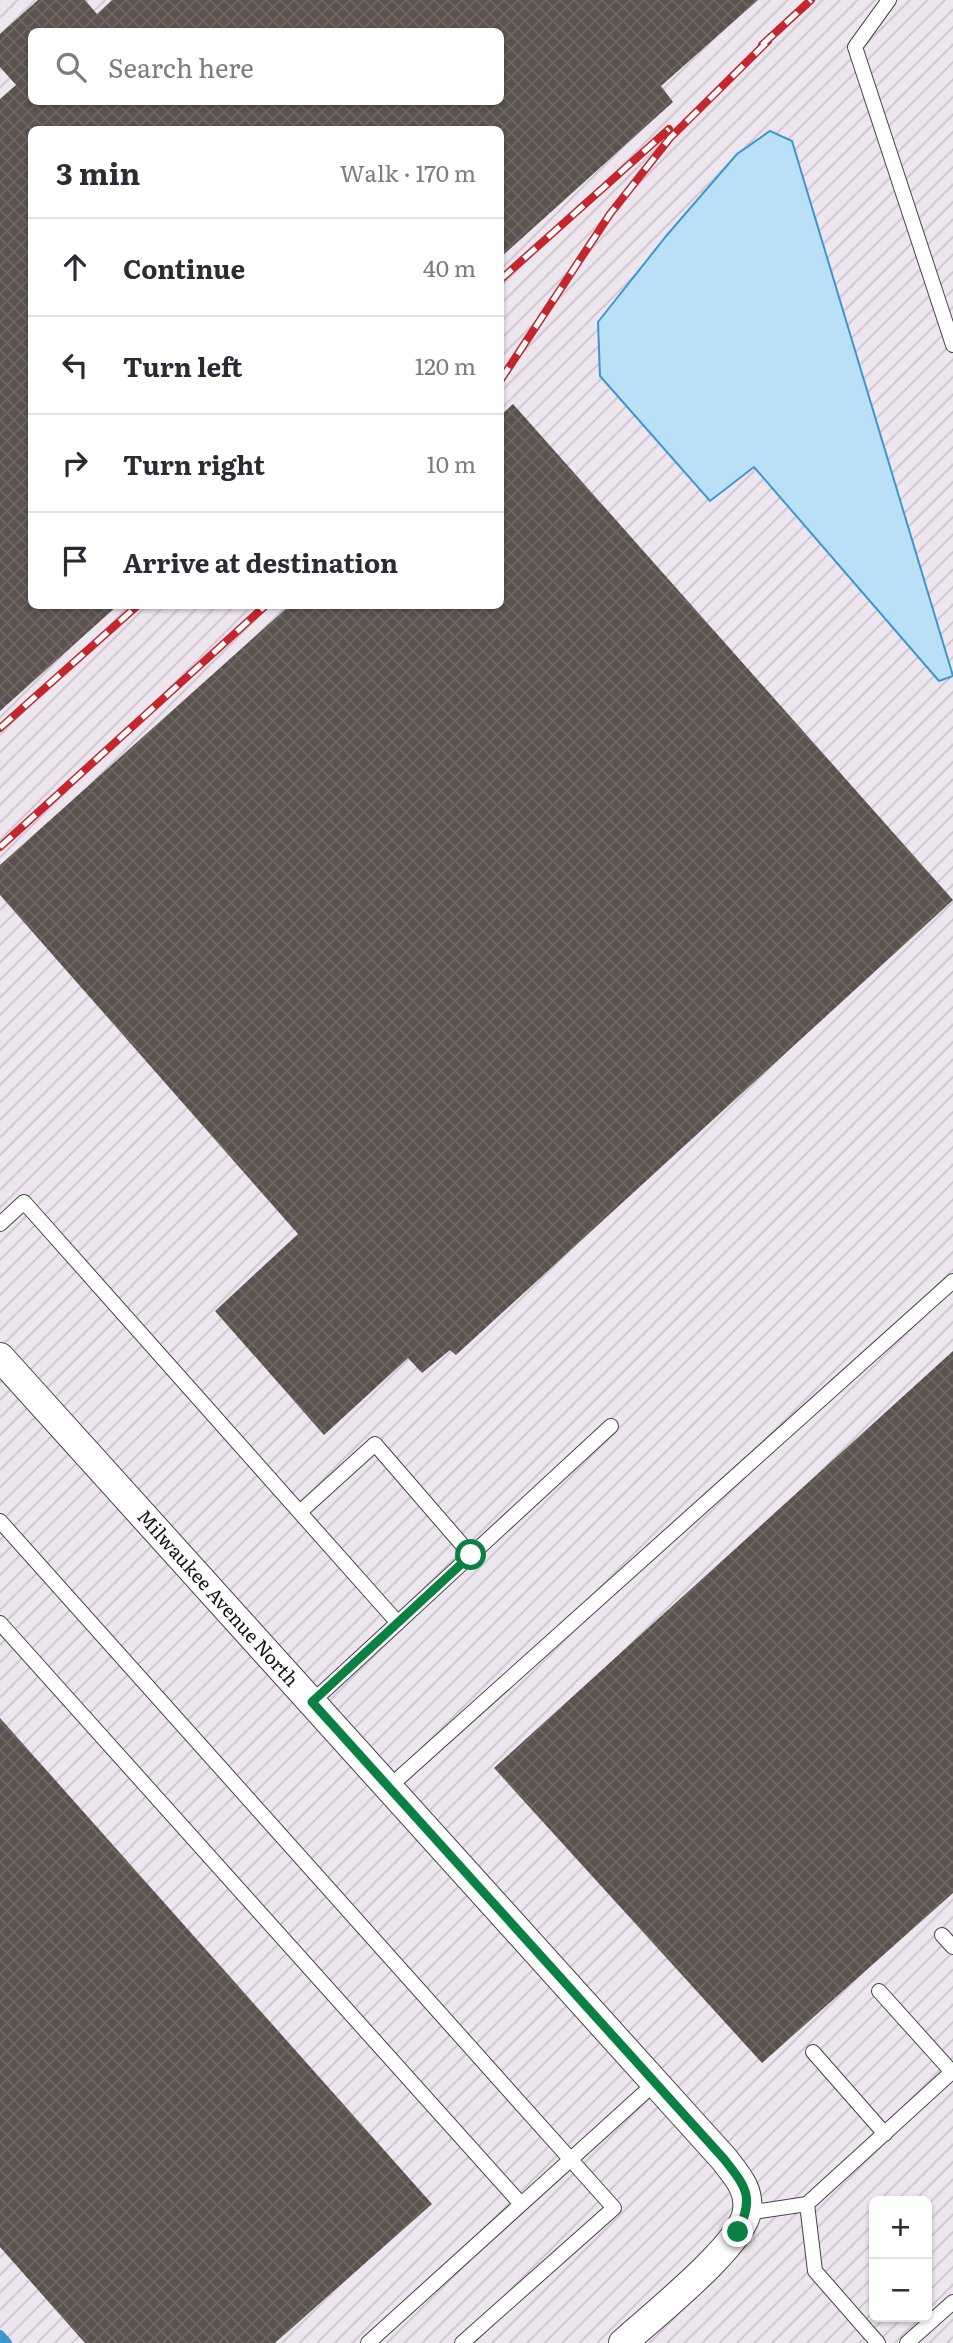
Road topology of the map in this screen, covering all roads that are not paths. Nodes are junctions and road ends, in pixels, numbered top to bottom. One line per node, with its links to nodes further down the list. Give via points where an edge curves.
1 (889, 0): 2 (lane, via 855,47)
2 (953, 345)
3 (0, 1224): 7 (lane, via 24,1202)
4 (953, 1281): 13 (lane)
5 (0, 1357): 12 (street, Milwaukee Avenue North)
6 (611, 1426): 9 (lane)
7 (300, 1512): 9 (lane, via 375,1444); 11 (lane)
8 (0, 1521): 21 (lane)
9 (471, 1555): 11 (lane)
10 (0, 1623): 23 (lane)
11 (398, 1623): 12 (lane)
12 (312, 1702): 13 (street, Milwaukee Avenue North)
13 (389, 1787): 19 (street, Milwaukee Avenue North)
14 (942, 1934): 15 (lane)
15 (953, 1947)
16 (879, 1991): 18 (lane)
17 (813, 2052): 20 (lane)
18 (953, 2072): 20 (lane)
19 (656, 2083): 21 (lane); 24 (street, Milwaukee Avenue North, via 745,2186)
20 (885, 2134): 22 (lane)
21 (571, 2159): 23 (lane); 27 (lane, via 614,2208)
22 (807, 2203): 24 (lane); 29 (lane, via 815,2271)
23 (521, 2204): 26 (lane)
24 (747, 2213): 28 (street, via 722,2252)
25 (953, 2302): 30 (lane)
26 (368, 2343)
27 (462, 2343)
28 (623, 2343)
29 (878, 2343)
30 (907, 2343)

